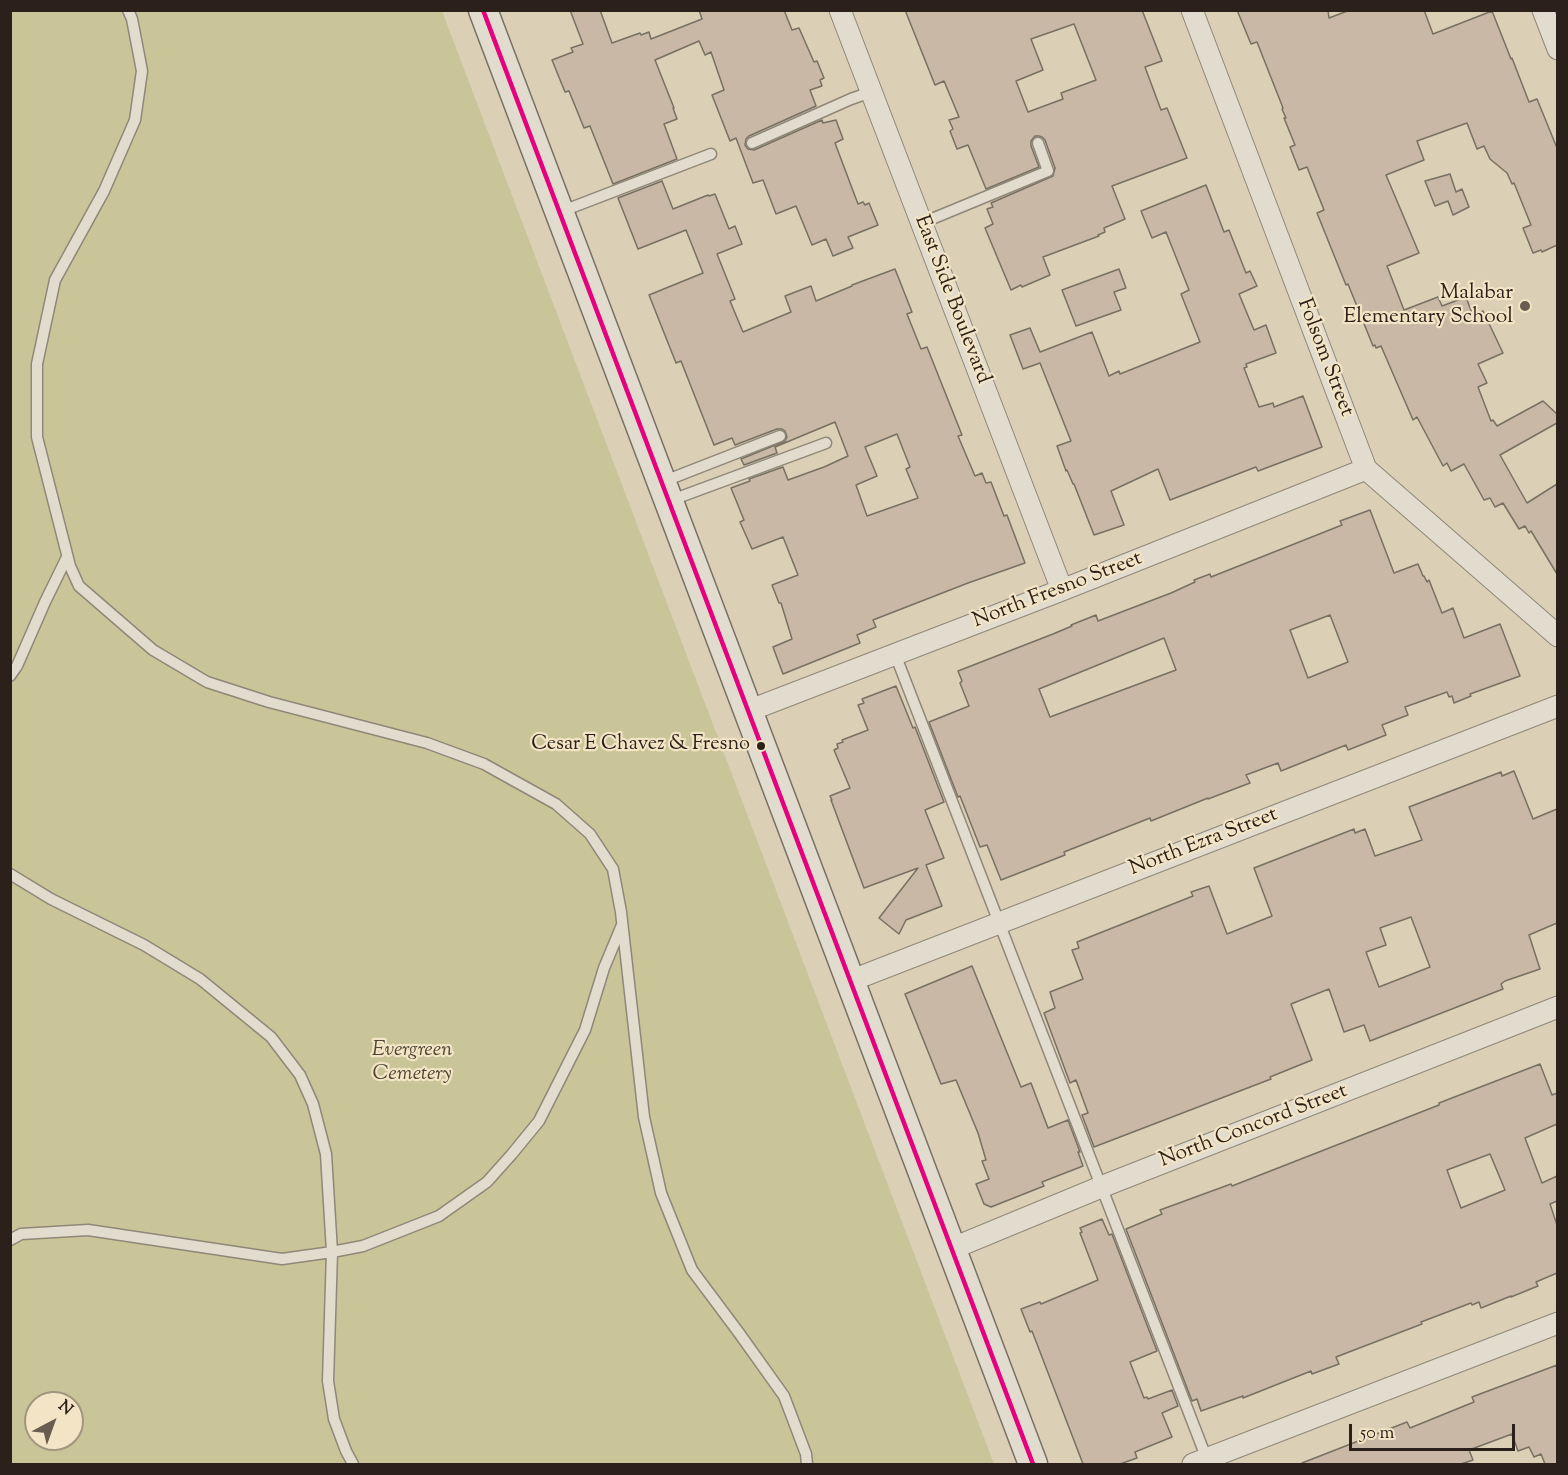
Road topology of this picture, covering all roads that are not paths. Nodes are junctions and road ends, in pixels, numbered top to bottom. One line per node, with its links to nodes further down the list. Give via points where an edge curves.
1 (128, 10): 17 (lane, via 142,71 135,120 104,191 55,280 37,364 37,436)
2 (483, 10): 11 (main road)
3 (840, 10): 7 (street, East Side Boulevard)
4 (1192, 10): 15 (street, Folsom Street)
5 (1543, 10): 6 (street)
6 (1557, 47)
7 (872, 92): 8 (lane); 12 (street, East Side Boulevard)
8 (752, 143)
9 (1038, 144): 12 (lane, via 1048,171)
10 (711, 154): 11 (lane)
11 (560, 212): 16 (main road)
12 (922, 223): 18 (street, East Side Boulevard)
13 (780, 436): 16 (lane)
14 (826, 443): 16 (lane)
15 (1366, 469): 18 (street, North Fresno Street); 19 (street, Folsom Street)
16 (665, 491): 23 (main road)
17 (67, 557): 21 (lane); 26 (lane, via 79,586 153,650 207,682 436,747 484,764 556,804 590,834 614,869)
18 (1062, 590): 20 (street, North Fresno Street)
19 (1557, 636)
20 (895, 654): 23 (street, North Fresno Street); 25 (lane)
21 (10, 676)
22 (1557, 706): 25 (street, North Ezra Street)
23 (748, 711): 27 (main road)
24 (10, 874): 32 (lane, via 200,979 271,1037 300,1075 313,1104 326,1154)
25 (1000, 923): 27 (street, North Ezra Street); 29 (lane)
26 (622, 925): 32 (lane, via 603,968 585,1030 539,1121 512,1154 487,1182 439,1216 363,1246); 36 (lane, via 644,1117 661,1193 692,1270 784,1396)
27 (850, 981): 31 (main road)
28 (1557, 1007): 29 (street, North Concord Street)
29 (1101, 1187): 31 (street, North Concord Street); 34 (lane)
30 (10, 1240): 32 (lane, via 21,1234 88,1230 282,1259)
31 (951, 1249): 37 (main road)
32 (332, 1252): 35 (lane, via 328,1381 334,1419)
33 (1557, 1323): 34 (street)
34 (1203, 1463)
35 (353, 1464)
36 (807, 1464)
37 (1033, 1464)

